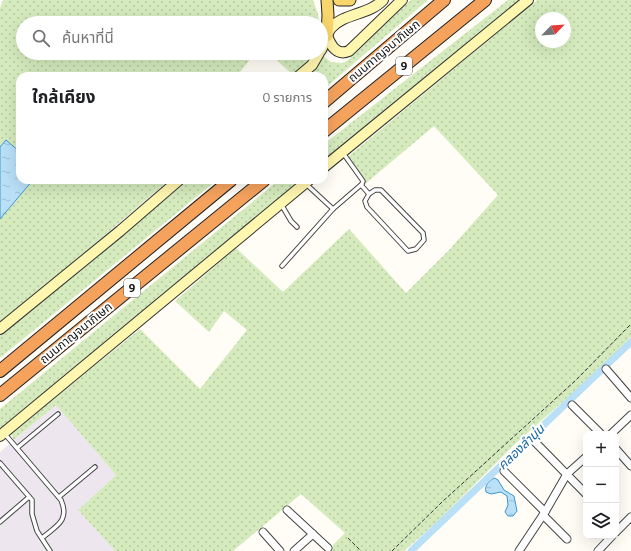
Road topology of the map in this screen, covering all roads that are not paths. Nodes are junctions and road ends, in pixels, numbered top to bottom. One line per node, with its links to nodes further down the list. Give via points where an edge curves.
1 (327, 0): 9 (main road)
2 (339, 0): 3 (main road)
3 (350, 0)
4 (383, 0): 10 (main road, via 377,6 337,23)
5 (402, 0): 11 (main road, via 349,51 342,52 330,46)
6 (444, 0): 14 (highway, ถนนกาญจนาภิเษก / 9)
7 (485, 0): 15 (highway, ถนนกาญจนาภิเษก / 9)
8 (528, 0): 16 (main road)
9 (328, 16)
10 (328, 34)
11 (328, 39)
12 (315, 60): 13 (main road)
13 (303, 72)
14 (328, 99)
15 (328, 128)
16 (342, 152): 17 (main road); 23 (lane, via 363,181)
17 (328, 164)
18 (174, 184): 29 (main road)
19 (226, 184): 31 (highway, ถนนกาญจนาภิเษก / 9)
20 (259, 184): 32 (highway, ถนนกาญจนาภิเษก / 9)
21 (305, 184): 25 (main road)
22 (309, 184): 26 (lane)
23 (361, 185): 24 (lane); 26 (lane)
24 (369, 194): 24 (lane, via 381,190 423,234 424,240 416,249 408,252 367,207 365,201)
25 (281, 203): 27 (lane); 39 (main road)
26 (333, 209): 28 (lane)
27 (297, 227)
28 (282, 266)
29 (0, 329)
30 (606, 369): 33 (street)
31 (0, 372)
32 (0, 395)
33 (631, 398)
34 (572, 405): 37 (street)
35 (58, 414): 41 (lane)
36 (631, 415): 38 (street)
37 (599, 431)
38 (614, 431)
39 (2, 434): 41 (lane)
40 (535, 442): 48 (street)
41 (17, 448): 51 (lane)
42 (619, 453): 45 (street)
43 (583, 460): 48 (street)
44 (0, 463): 50 (lane)
45 (631, 466)
46 (95, 467): 51 (lane)
47 (504, 471): 53 (street)
48 (567, 474): 49 (street); 53 (street)
49 (583, 491)
50 (29, 496): 55 (lane); 59 (lane, via 32,500 32,514 37,531)
51 (59, 497): 59 (lane, via 64,508 63,518 59,525)
52 (287, 510): 58 (street)
53 (544, 514): 60 (street); 66 (street)
54 (631, 517): 56 (street)
55 (0, 522)
56 (619, 529)
57 (263, 532): 64 (street)
58 (313, 534): 62 (street); 65 (street)
59 (42, 538): 63 (lane)
60 (567, 539)
61 (609, 539): 67 (street)
62 (328, 548)
63 (50, 551)
64 (280, 551)
65 (294, 551)
66 (519, 551)
67 (598, 551)

